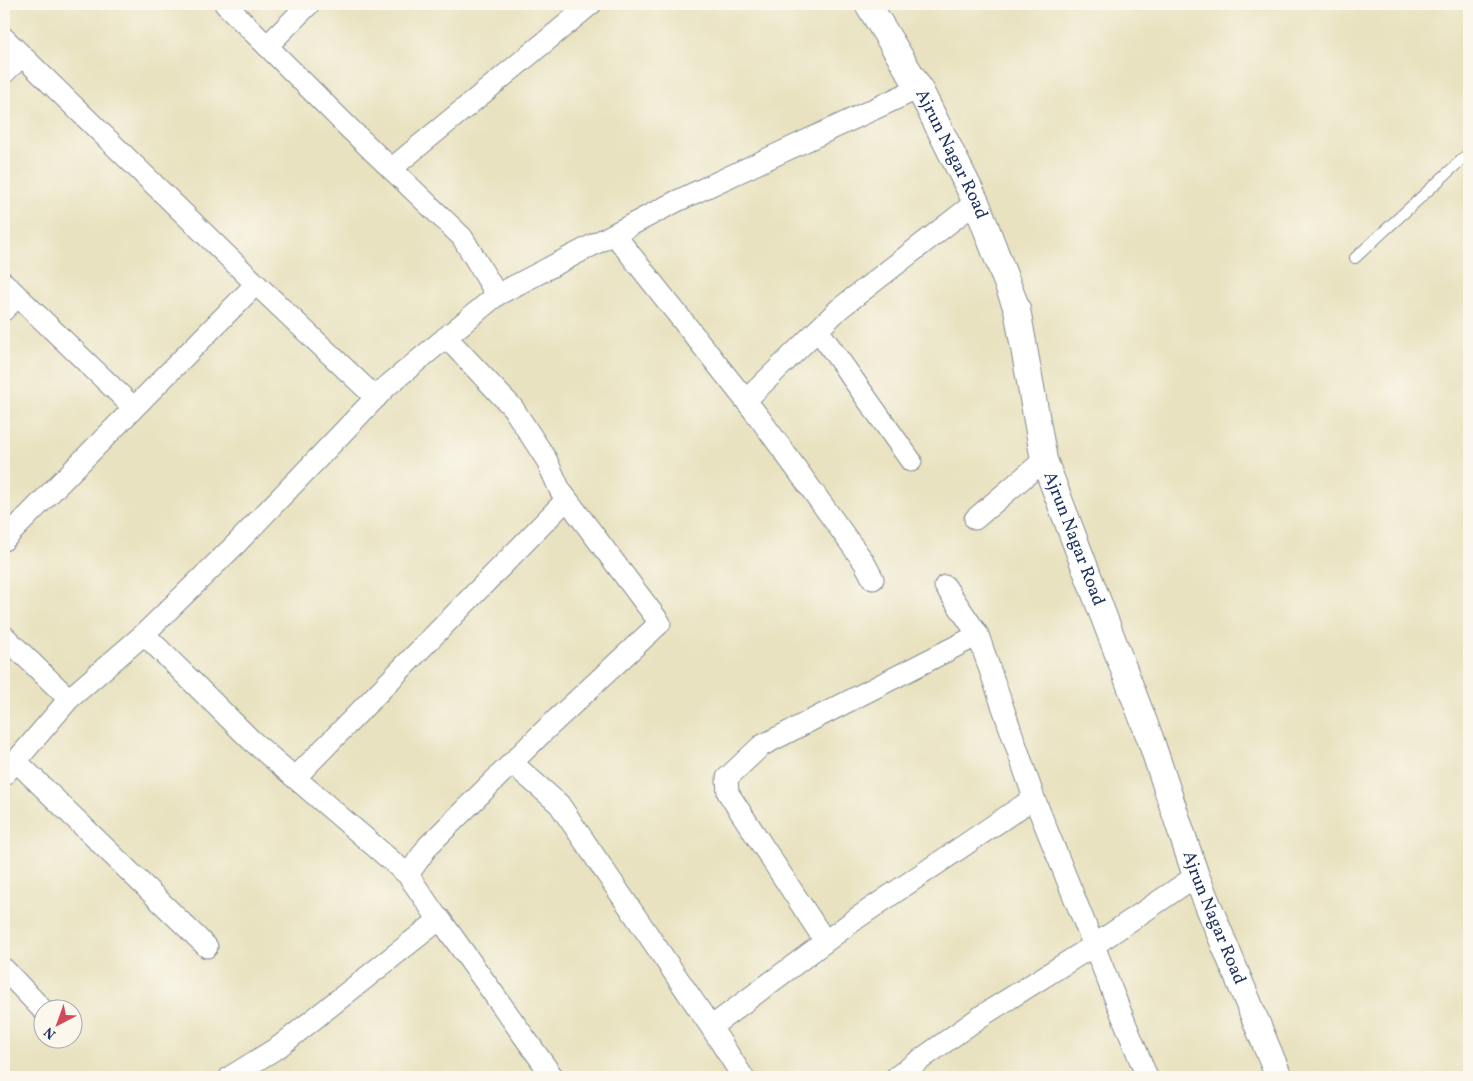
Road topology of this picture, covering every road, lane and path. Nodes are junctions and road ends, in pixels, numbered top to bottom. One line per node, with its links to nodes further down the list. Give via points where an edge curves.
1 (225, 4): 6 (street)
2 (309, 4): 6 (street)
3 (591, 4): 11 (street)
4 (868, 4): 9 (street, Ajrun Nagar Road)
5 (4, 38): 7 (street)
6 (267, 46): 11 (street)
7 (22, 56): 8 (street); 15 (street)
8 (4, 73)
9 (919, 88): 12 (street, Ajrun Nagar Road); 13 (street, via 675,202)
10 (1469, 153): 14 (lane)
11 (391, 169): 16 (street, via 462,237)
12 (976, 202): 18 (street, via 839,309); 23 (street, Ajrun Nagar Road, via 1017,309)
13 (614, 234): 16 (street); 21 (street)
14 (1355, 258)
15 (256, 284): 20 (street); 22 (street)
16 (497, 295): 19 (street)
17 (8, 296): 22 (street)
18 (818, 330): 21 (street); 24 (street)
19 (446, 337): 20 (street); 25 (street, via 513,408)
20 (376, 398): 30 (street, via 236,544)
21 (746, 400): 28 (street)
22 (134, 408): 27 (street)
23 (1044, 460): 26 (street); 39 (street, Ajrun Nagar Road, via 1150,738)
24 (911, 461)
25 (567, 499): 34 (street, via 660,623); 36 (street)
26 (975, 520)
27 (4, 540)
28 (873, 579)
29 (945, 586): 31 (street)
30 (144, 634): 33 (street); 36 (street)
31 (978, 635): 37 (street); 41 (street, via 761,746 727,778 728,793)
32 (4, 636): 33 (street)
33 (69, 700): 35 (street)
34 (512, 763): 38 (street, via 428,846); 46 (street, via 559,804)
35 (10, 768): 43 (street)
36 (294, 778): 38 (street)
37 (1034, 798): 41 (street); 42 (street)
38 (408, 875): 40 (street)
39 (1196, 876): 42 (street); 52 (street, Ajrun Nagar Road)
40 (439, 920): 47 (street, via 280,1046); 48 (street)
41 (826, 941): 46 (street)
42 (1093, 946): 50 (street, via 983,1015); 51 (street)
43 (207, 947)
44 (4, 969): 45 (street)
45 (32, 998)
46 (712, 1027): 49 (street)
47 (237, 1076)
48 (550, 1076)
49 (743, 1077)
50 (896, 1077)
51 (1147, 1077)
52 (1279, 1077)

